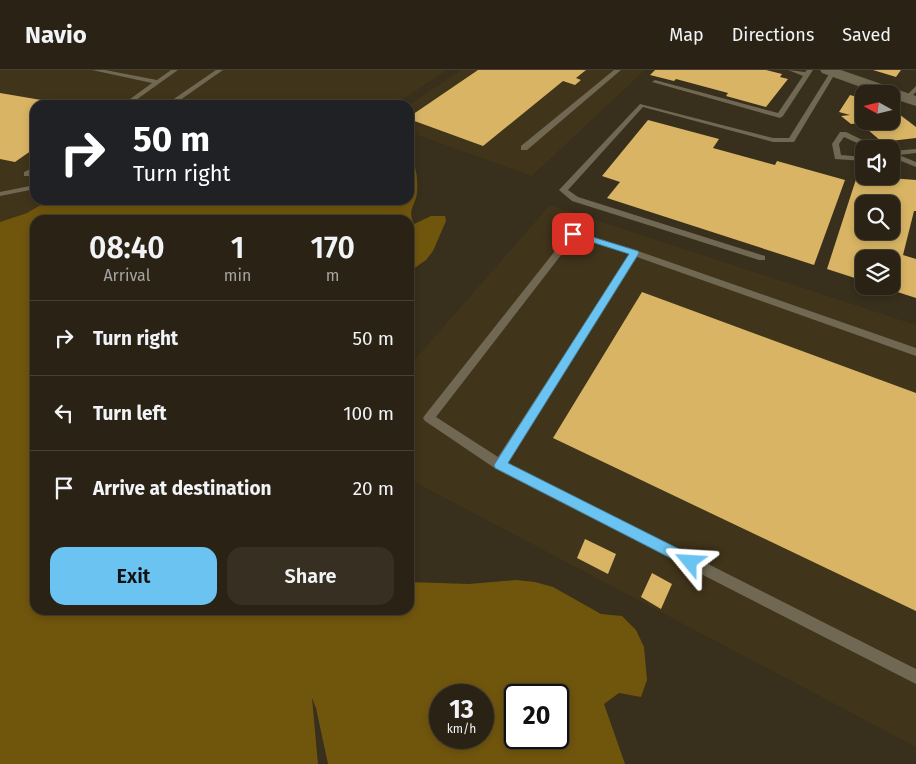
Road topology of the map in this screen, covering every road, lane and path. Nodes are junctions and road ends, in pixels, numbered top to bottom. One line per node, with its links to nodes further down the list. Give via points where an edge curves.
1 (95, 70): 8 (lane)
2 (175, 70): 8 (lane)
3 (220, 70): 12 (lane)
4 (618, 70): 14 (lane)
5 (791, 70): 7 (lane)
6 (830, 71): 10 (street); 25 (lane, via 792,140 773,140 642,105 563,190 574,199)
7 (809, 72): 9 (lane, via 780,116)
8 (158, 82): 11 (lane)
9 (655, 82)
10 (913, 95)
11 (132, 100)
12 (175, 100)
13 (857, 140): 17 (lane, via 843,134 834,148 838,156)
14 (524, 148)
15 (916, 151): 16 (lane)
16 (900, 153)
17 (855, 158)
18 (900, 158): 19 (lane, via 916,164)
19 (900, 163)
20 (30, 172): 21 (lane)
21 (27, 174)
22 (30, 188): 23 (lane)
23 (0, 194)
24 (635, 253): 26 (lane); 27 (lane); 27 (lane, via 573,234 429,418)
25 (762, 258)
26 (916, 352)
27 (500, 465): 28 (lane)
28 (916, 677)

